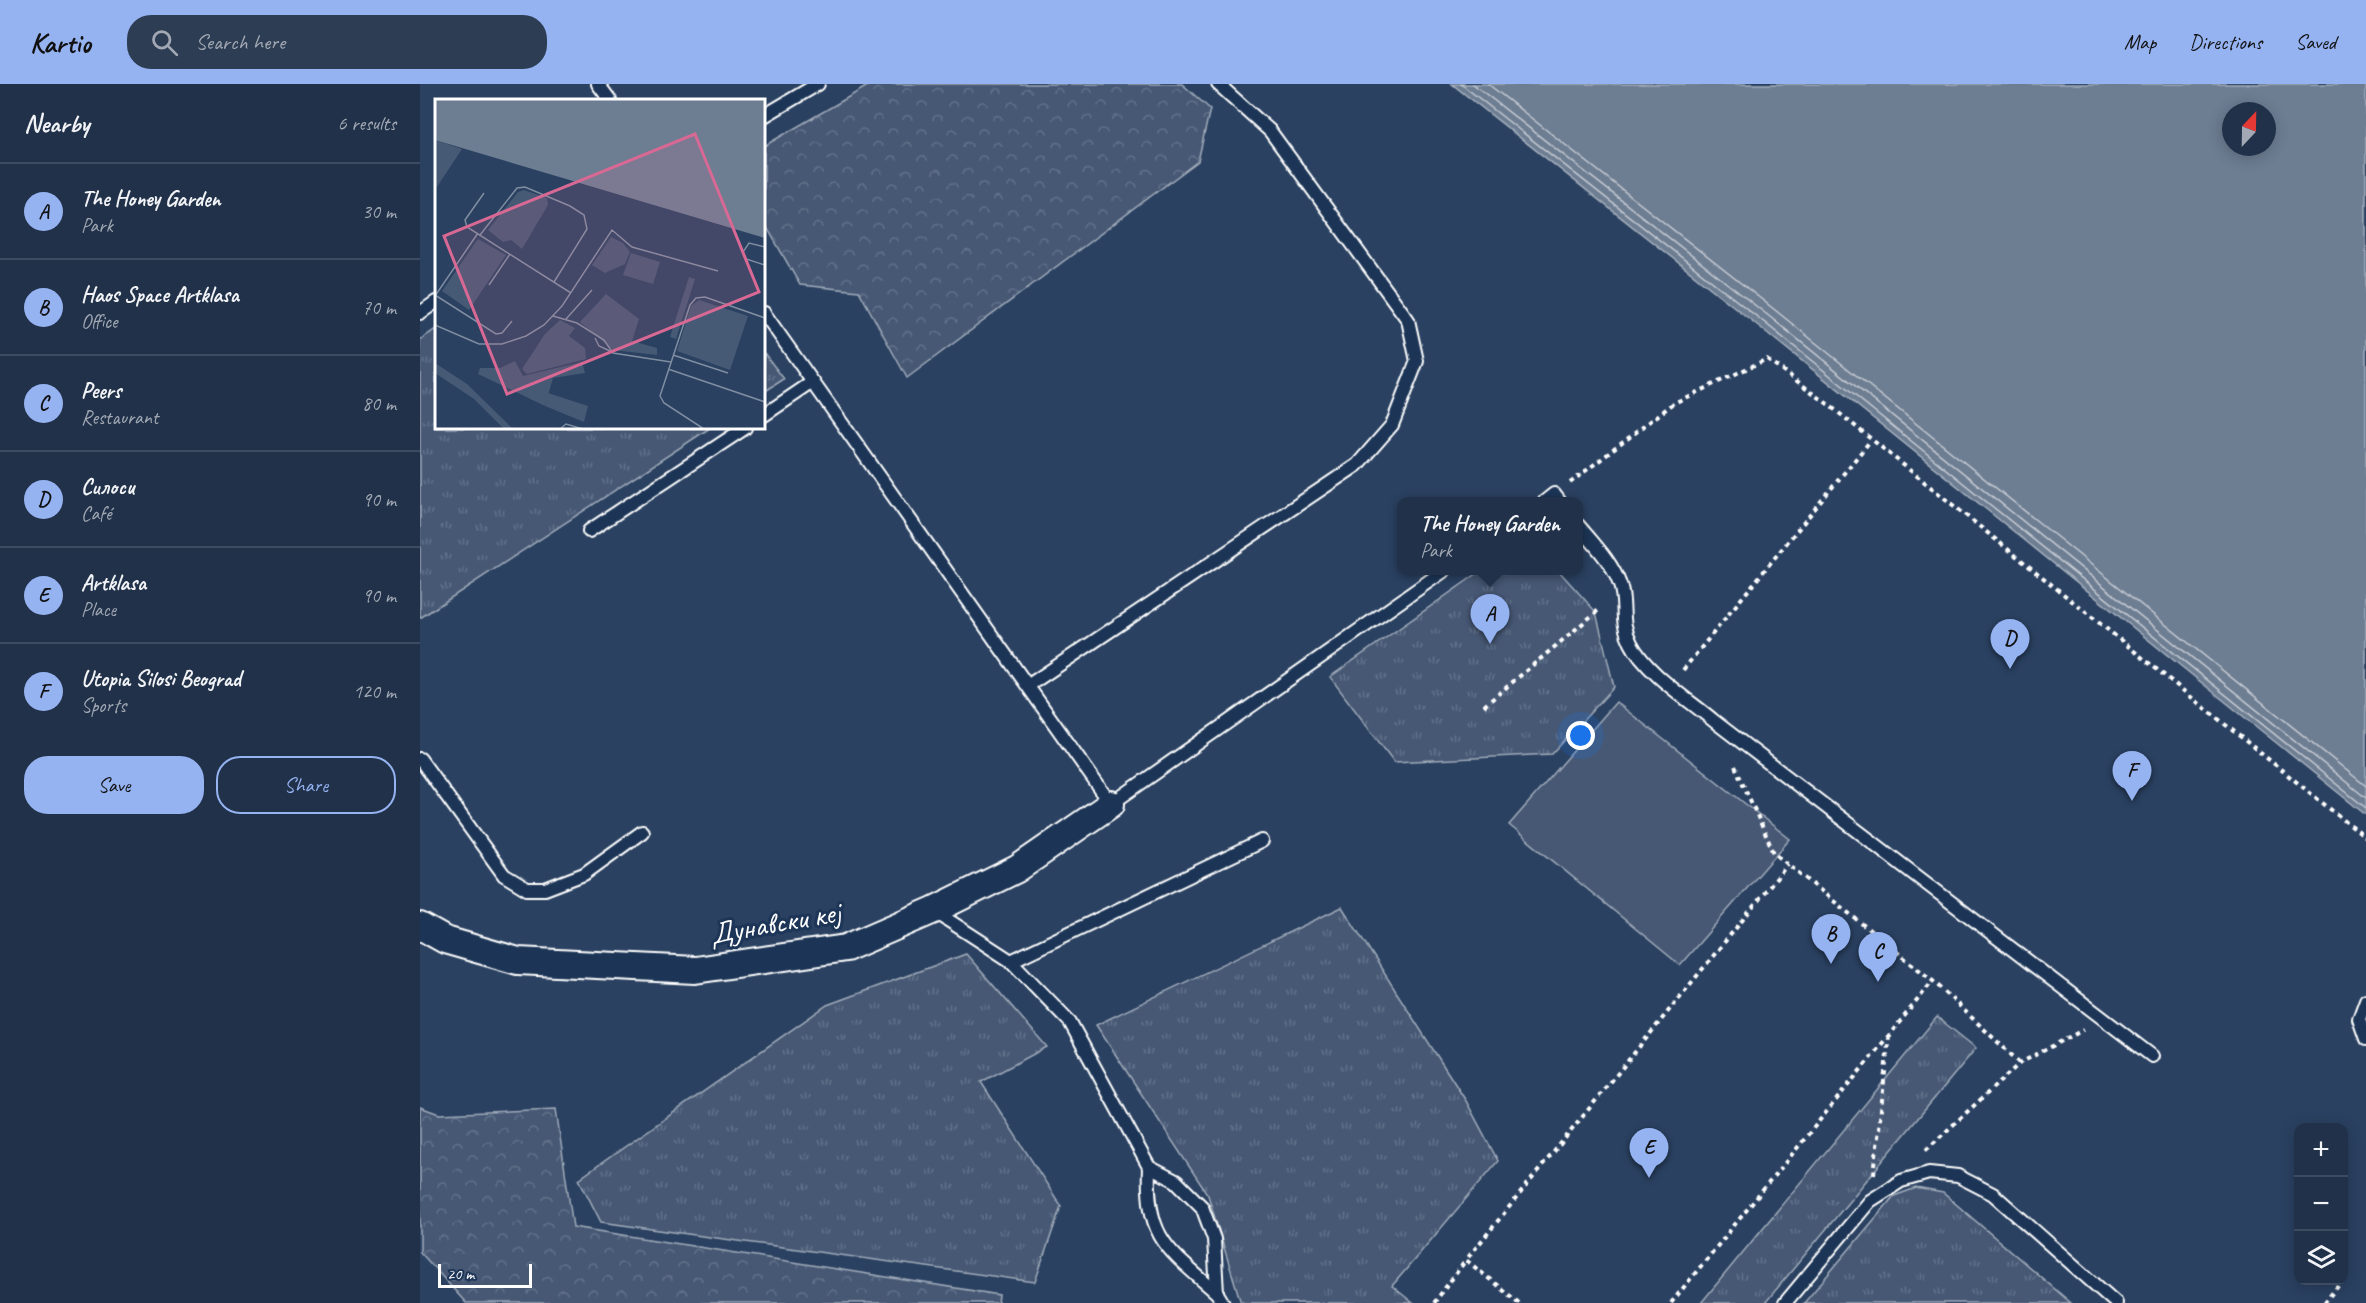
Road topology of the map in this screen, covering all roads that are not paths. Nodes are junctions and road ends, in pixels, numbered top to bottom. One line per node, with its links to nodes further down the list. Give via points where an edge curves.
1 (598, 84): 4 (lane)
2 (818, 84): 5 (lane)
3 (1218, 84): 15 (lane, via 1270,131 1339,222 1408,320 1417,361 1392,425 1357,465)
4 (609, 99)
5 (765, 115)
6 (435, 303): 7 (lane)
7 (420, 313)
8 (765, 314): 9 (lane)
9 (813, 382): 10 (lane); 15 (lane)
10 (765, 414)
11 (743, 429): 12 (lane)
12 (589, 531)
13 (1583, 531): 25 (lane, via 1611,564 1621,589 1623,623 1645,664)
14 (1438, 575): 17 (lane)
15 (1029, 684): 17 (lane)
16 (420, 759): 18 (lane, via 504,875 527,889 544,889 584,874)
17 (1112, 804): 20 (street, Дунавски кеј, via 1017,869)
18 (642, 832)
19 (1262, 841): 22 (lane)
20 (934, 910): 21 (street, Дунавски кеј, via 846,948 695,970 518,962 445,940); 22 (lane)
21 (420, 926)
22 (1011, 961): 26 (lane, via 1070,1022)
23 (2366, 1000): 24 (lane, via 2359,1019)
24 (2366, 1039)
25 (2152, 1056)
26 (1149, 1167): 27 (lane, via 1148,1198 1155,1229 1173,1254); 27 (lane, via 1176,1181 1202,1207 1214,1239)
27 (1220, 1298)
28 (1785, 1303): 29 (lane, via 1870,1201 1901,1181 1929,1173 1958,1176 1993,1194)
29 (2116, 1303)

